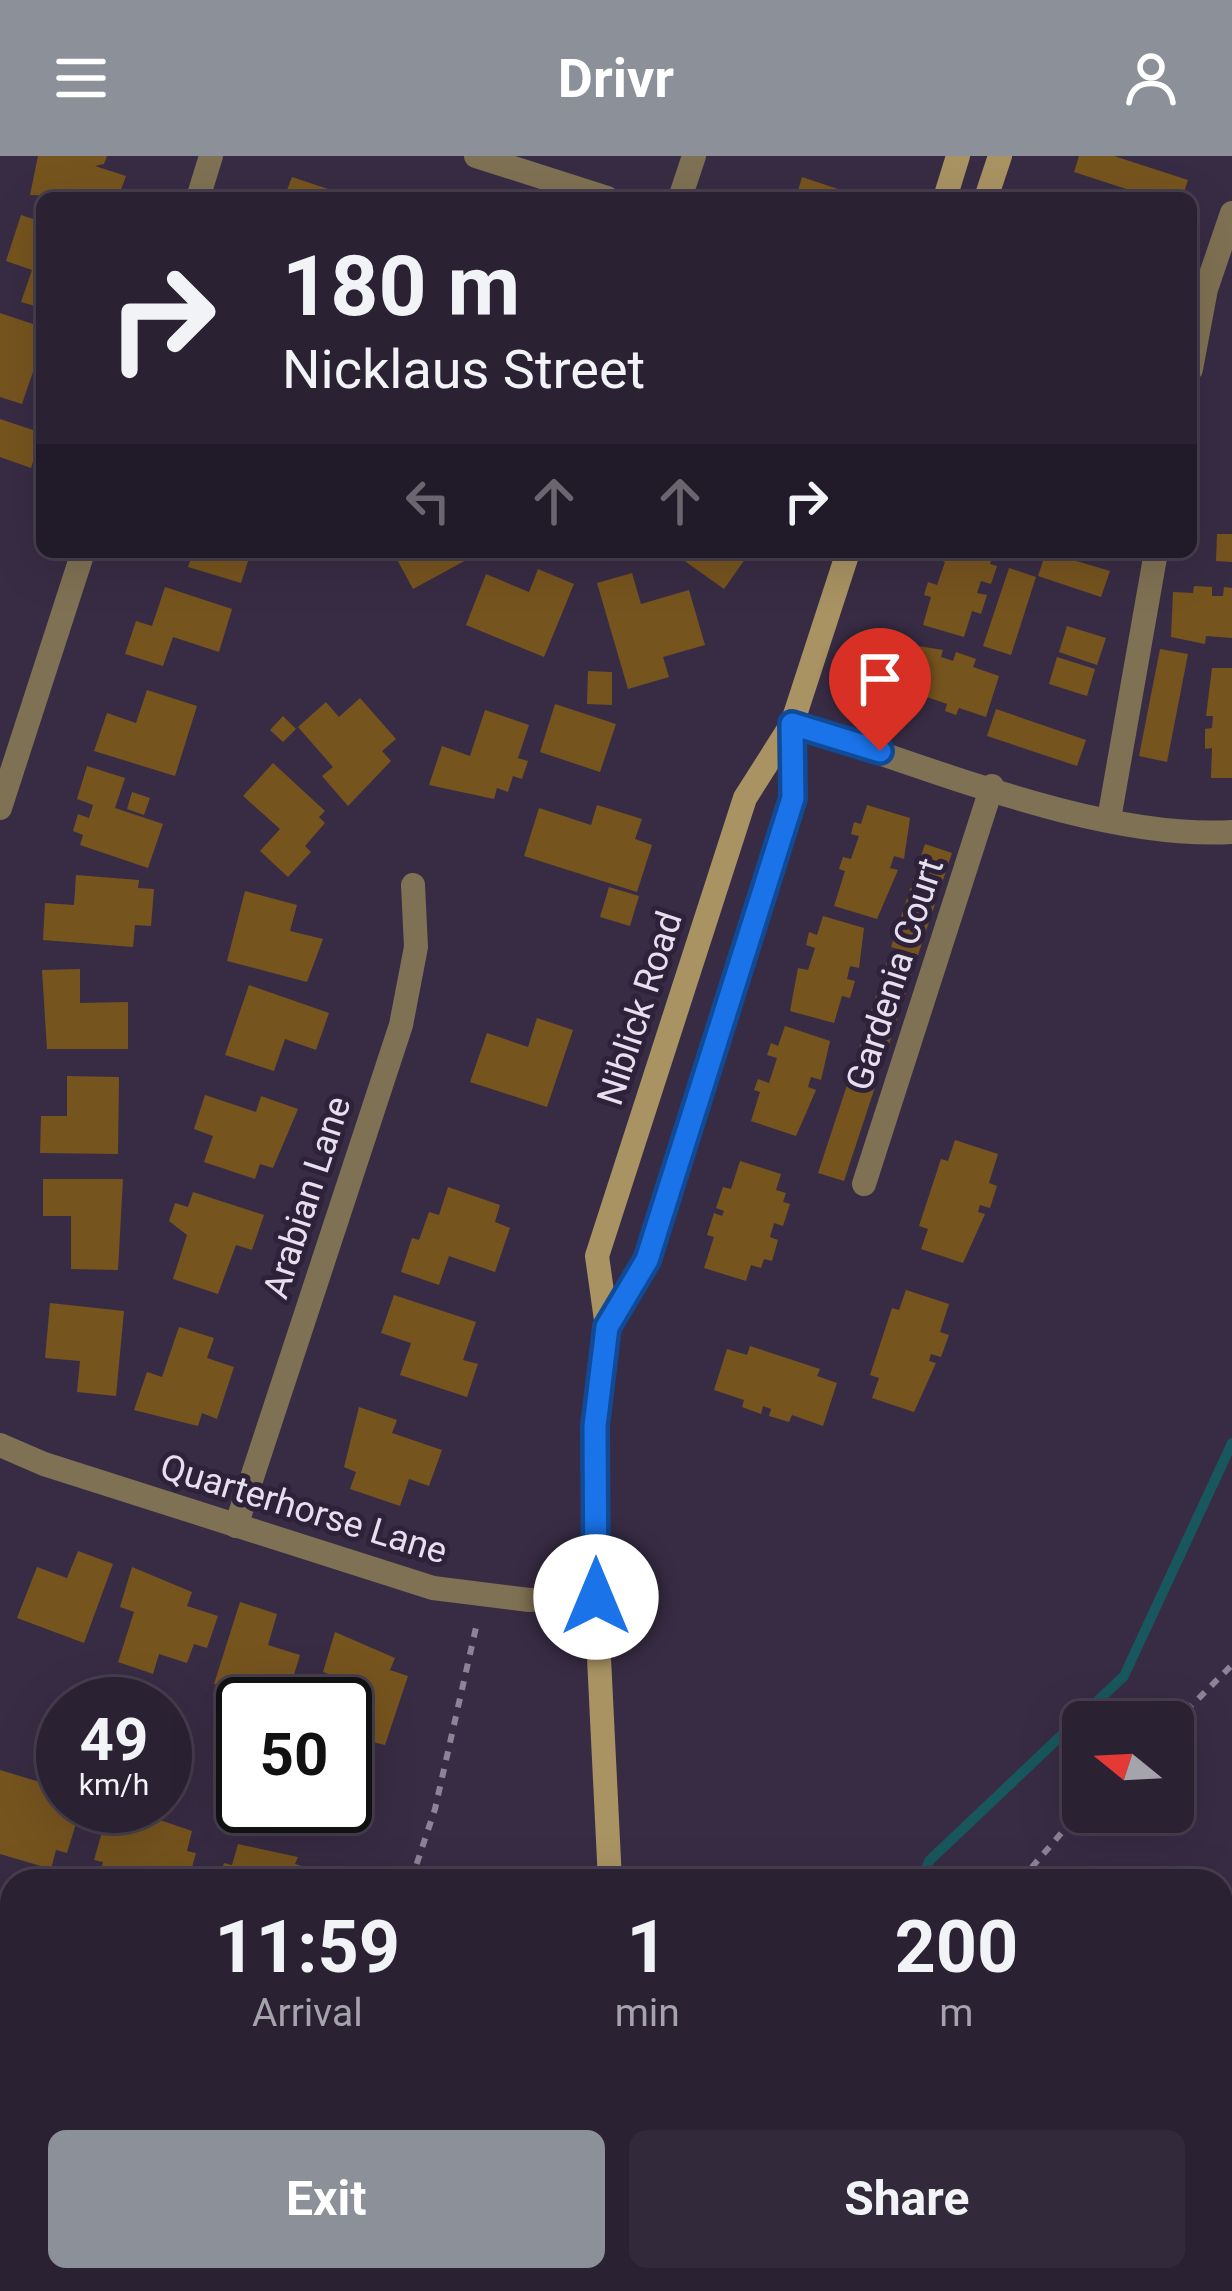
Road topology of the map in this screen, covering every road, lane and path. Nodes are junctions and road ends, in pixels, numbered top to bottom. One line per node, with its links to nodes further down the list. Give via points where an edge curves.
1 (211, 156): 6 (street)
2 (476, 156): 7 (street)
3 (694, 156): 8 (street)
4 (958, 156): 9 (main road)
5 (1000, 156): 10 (main road)
6 (200, 192)
7 (588, 192)
8 (682, 192)
9 (947, 192)
10 (988, 192)
11 (1232, 214): 12 (street)
12 (1197, 337)
13 (81, 558): 18 (street)
14 (846, 558): 16 (main road, Niblick Road)
15 (1155, 558): 19 (street)
16 (792, 724): 17 (street); 23 (main road, Niblick Road, via 793,798 647,1260); 23 (main road, Niblick Road, via 745,797 597,1256)
17 (992, 786): 19 (street); 22 (street, Gardenia Court)
18 (0, 808)
19 (1108, 819): 20 (street)
20 (1232, 832)
21 (413, 885): 25 (street, Arabian Lane, via 416,947 400,1025)
22 (864, 1184)
23 (607, 1327): 27 (main road, Niblick Road, via 595,1426)
24 (0, 1445): 25 (street, Quarterhorse Lane)
25 (236, 1526): 26 (street, Quarterhorse Lane)
26 (482, 1596): 27 (street, Quarterhorse Lane); 31 (path)
27 (596, 1597): 32 (main road, Niblick Road)
28 (1232, 1665): 29 (path)
29 (1194, 1703)
30 (1062, 1832): 33 (path)
31 (415, 1869)
32 (609, 1869)
33 (1030, 1869)

